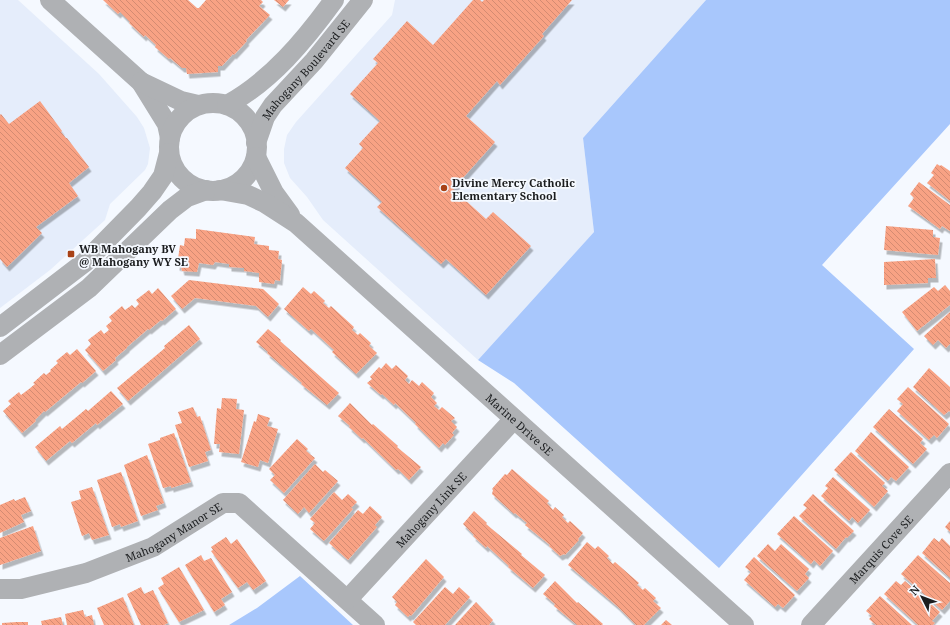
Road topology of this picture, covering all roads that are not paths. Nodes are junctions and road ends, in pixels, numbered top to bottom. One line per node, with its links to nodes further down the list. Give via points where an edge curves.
1 (50, 0): 4 (street)
2 (334, 0): 6 (street, via 274,70 244,96)
3 (363, 0): 8 (street, Mahogany Boulevard SE, via 265,116)
4 (141, 82): 5 (street, via 181,101); 7 (street, via 167,124)
5 (198, 105): 6 (street); 7 (street, via 185,113 175,124)
6 (227, 105): 8 (street, via 247,120 254,131)
7 (170, 146): 9 (street, via 172,164 182,178 196,187); 11 (street, via 163,176 138,208 85,262)
8 (256, 150): 9 (street, via 251,168 243,178 232,186); 10 (street, Marine Drive SE, via 274,193)
9 (213, 190): 10 (street, Marine Drive SE, via 248,195); 12 (street, via 187,197 170,210 89,288)
10 (296, 223): 13 (street, Marine Drive SE)
11 (0, 327)
12 (0, 355)
13 (514, 419): 16 (street, Mahogany Link SE); 18 (street, Marine Drive SE)
14 (950, 473): 19 (street, Marquis Cove SE)
15 (0, 589): 16 (street, Mahogany Manor SE, via 21,589 86,573 153,547 223,504 239,503)
16 (348, 599): 17 (street, Mahogany Manor SE)
17 (375, 625)
18 (744, 625)
19 (811, 625)

